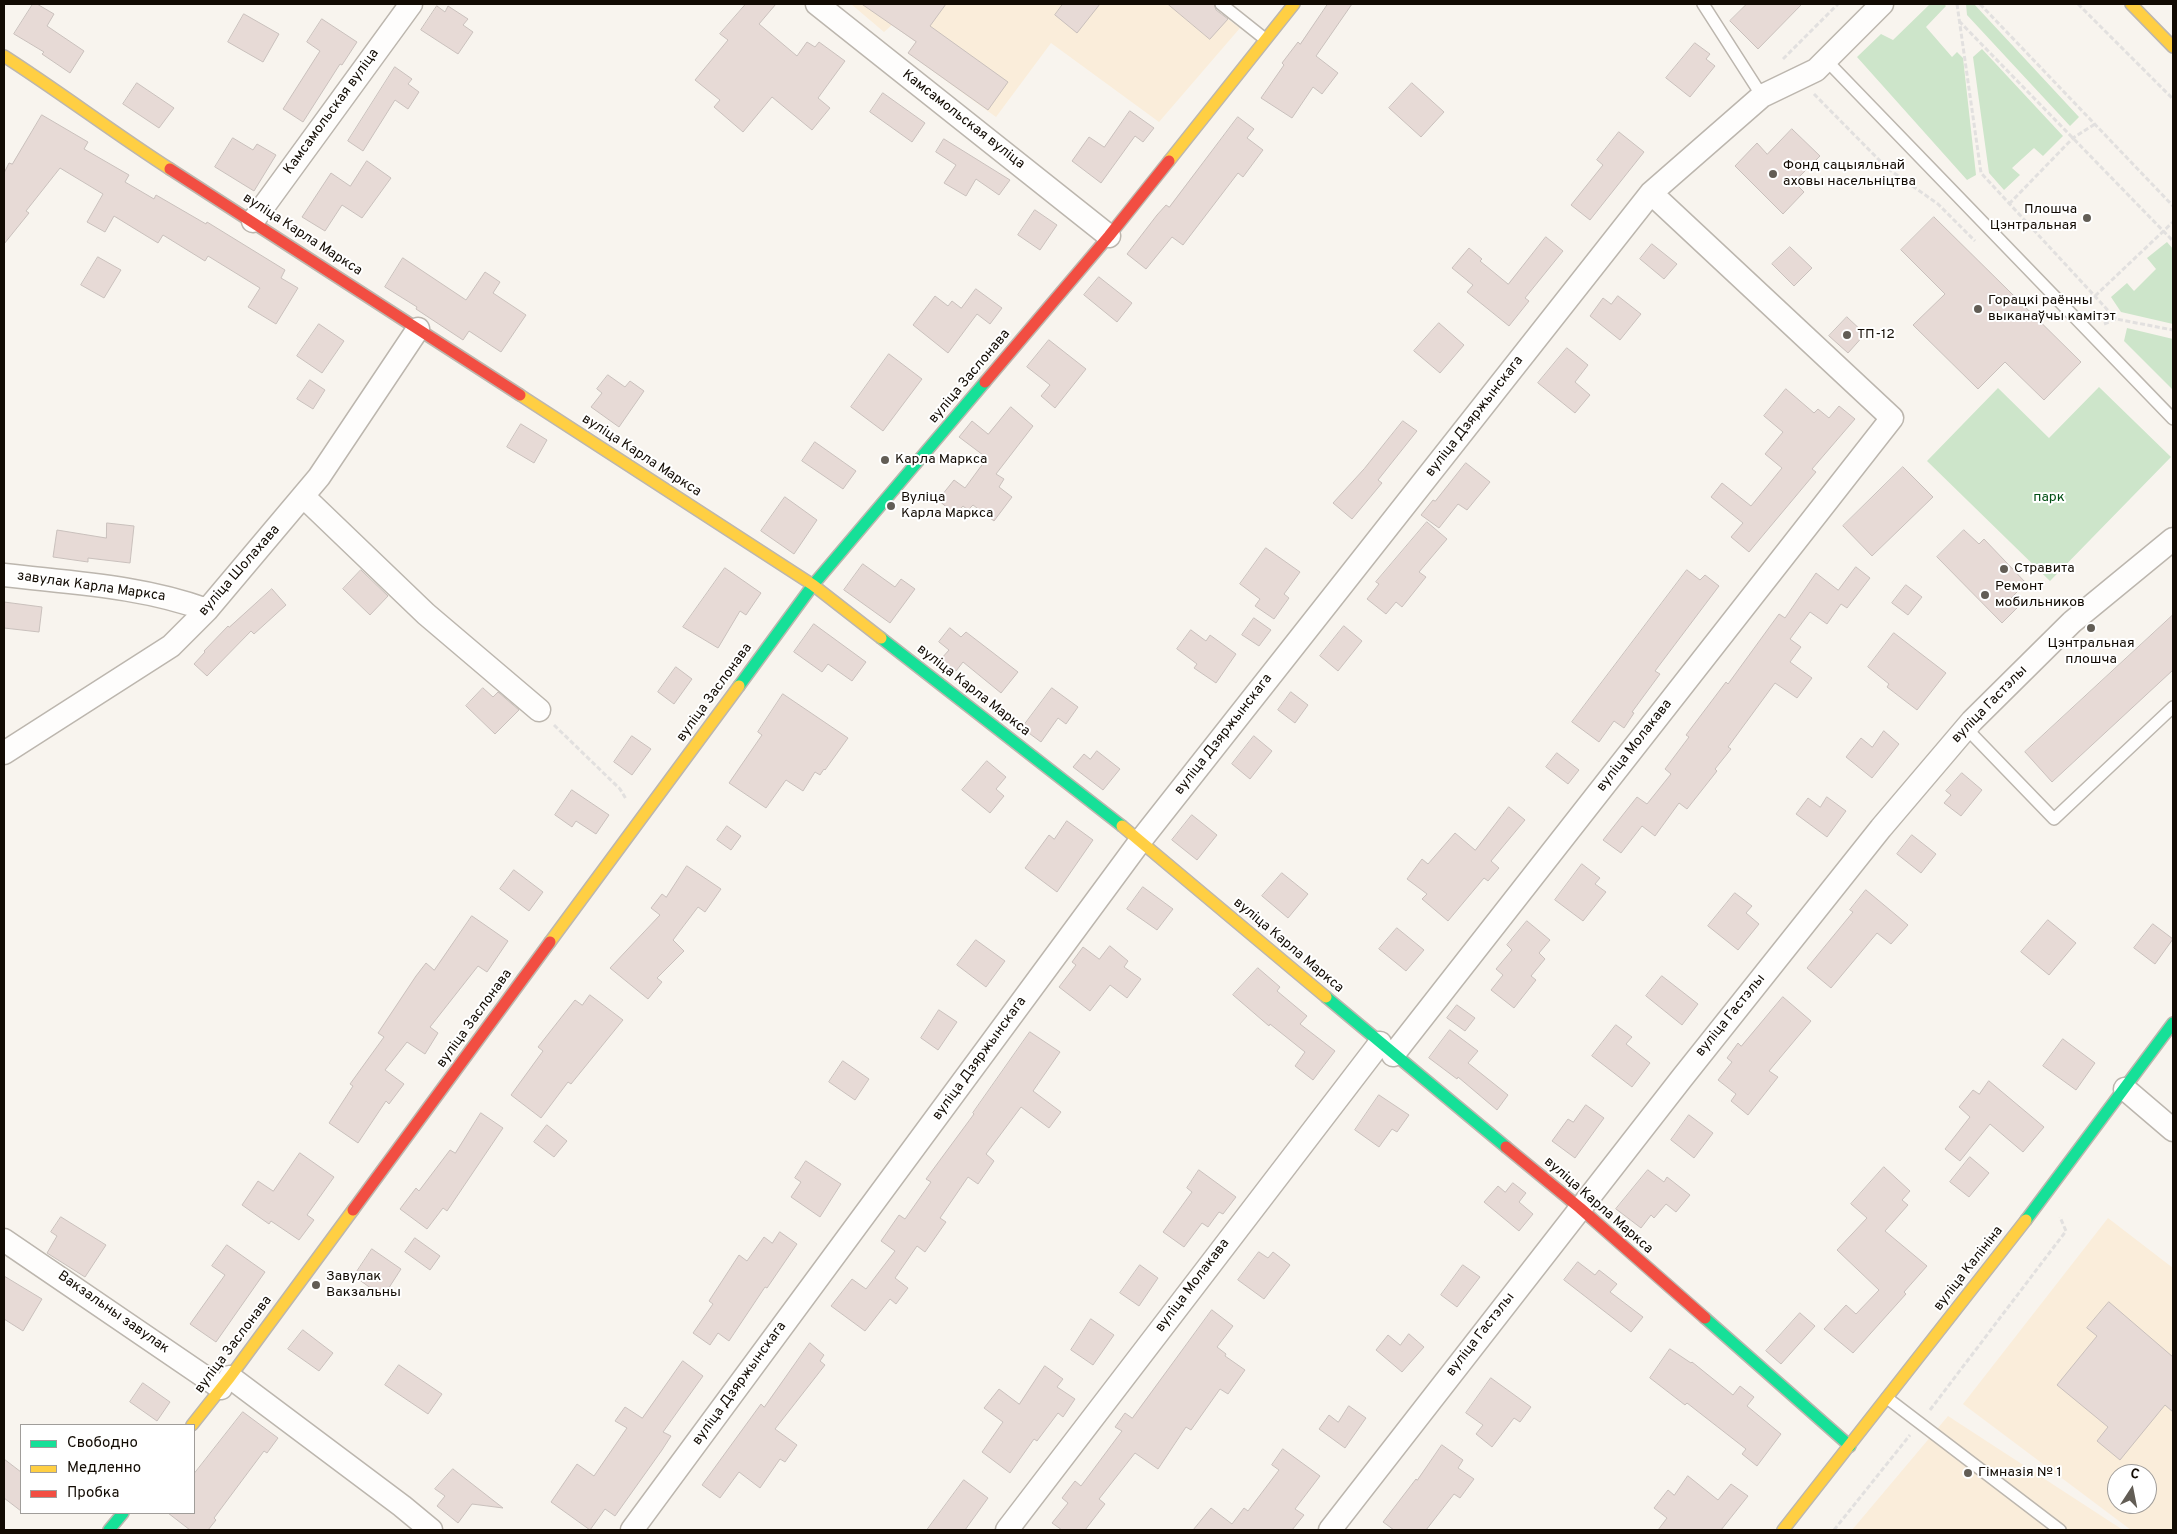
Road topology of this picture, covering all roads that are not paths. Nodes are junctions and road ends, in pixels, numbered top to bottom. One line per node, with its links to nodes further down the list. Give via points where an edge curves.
1 (411, 4): 14 (street, Камсамольская вуліца)
2 (817, 4): 15 (street, Камсамольская вуліца)
3 (1221, 4): 8 (lane)
4 (1294, 4): 8 (street, вуліца Заслонава)
5 (1704, 4): 12 (lane)
6 (1882, 4): 11 (street, вуліца Дзяржынскага)
7 (2131, 4): 9 (street)
8 (1265, 39): 15 (street, вуліца Заслонава)
9 (2173, 47)
10 (4, 56): 14 (street, вуліца Карла Маркса, via 108,128)
11 (1826, 60): 12 (street, вуліца Дзяржынскага, via 1816,70); 17 (lane)
12 (1762, 96): 13 (street, вуліца Дзяржынскага)
13 (1651, 193): 27 (street, вуліца Дзяржынскага); 29 (street, вуліца Молакава, via 1892,418)
14 (253, 221): 16 (street, вуліца Карла Маркса)
15 (1110, 236): 21 (street, вуліца Заслонава)
16 (418, 329): 18 (street, вуліца Шолахава); 21 (street, вуліца Карла Маркса)
17 (2173, 419)
18 (303, 496): 22 (street, вуліца Шолахава); 24 (street, via 426,614)
19 (2173, 539): 25 (street, вуліца Гастэлы, via 2072,622)
20 (4, 575): 22 (street, завулак Карла Маркса, via 138,590)
21 (813, 585): 27 (street, вуліца Карла Маркса); 34 (street, вуліца Заслонава)
22 (207, 610): 26 (street, вуліца Шолахава, via 171,646)
23 (2173, 708): 25 (lane, via 2054,818)
24 (539, 710)
25 (1966, 728): 32 (street, вуліца Гастэлы, via 1881,828)
26 (4, 754)
27 (1141, 840): 29 (street, вуліца Карла Маркса); 41 (street, вуліца Дзяржынскага)
28 (2173, 1023): 30 (street, вуліца Калініна)
29 (1386, 1049): 32 (street, вуліца Карла Маркса); 42 (street, вуліца Молакава)
30 (2125, 1089): 31 (street); 35 (street, вуліца Калініна)
31 (2173, 1130)
32 (1580, 1208): 37 (street, вуліца Карла Маркса); 43 (street, вуліца Гастэлы)
33 (4, 1240): 34 (street, Вакзальны завулак)
34 (225, 1383): 36 (street, вуліца Заслонава); 40 (street, Вакзальны завулак, via 402,1506)
35 (1887, 1398): 37 (street, вуліца Калініна); 45 (lane)
36 (193, 1424)
37 (1850, 1446): 44 (street, вуліца Калініна)
38 (122, 1514): 39 (street)
39 (109, 1530)
40 (431, 1530)
41 (632, 1530)
42 (1006, 1530)
43 (1330, 1530)
44 (1783, 1530)
45 (2060, 1530)

